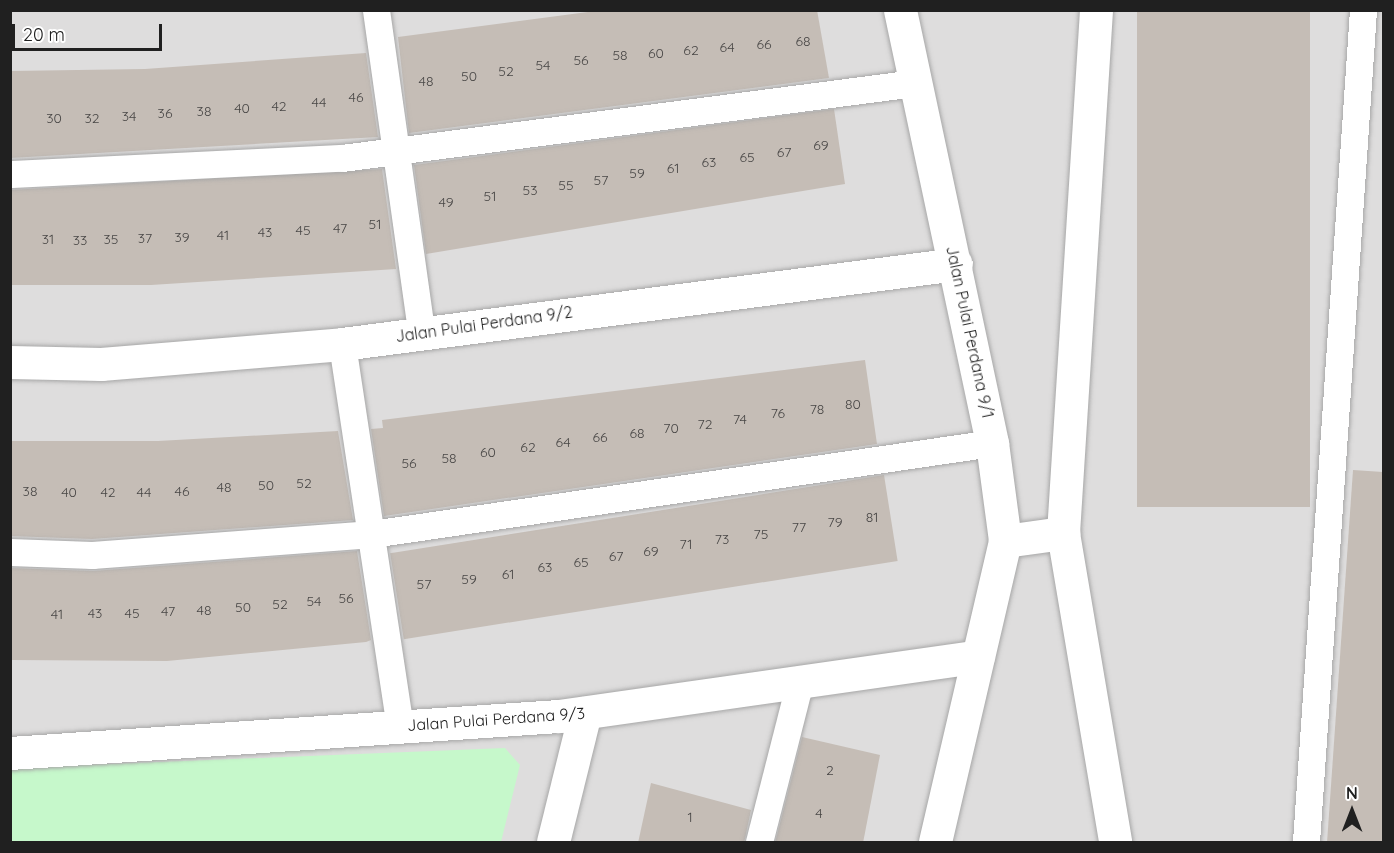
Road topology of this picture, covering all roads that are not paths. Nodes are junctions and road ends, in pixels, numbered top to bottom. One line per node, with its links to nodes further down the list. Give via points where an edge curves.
1 (376, 10): 6 (lane)
2 (900, 10): 5 (street, Jalan Pulai Perdana 9/1)
3 (1096, 10): 13 (street)
4 (1363, 10): 26 (lane)
5 (915, 83): 6 (lane); 8 (street, Jalan Pulai Perdana 9/1)
6 (394, 147): 7 (lane, via 342,158); 9 (lane)
7 (10, 174)
8 (956, 264): 9 (street, Jalan Pulai Perdana 9/2); 12 (street, Jalan Pulai Perdana 9/1)
9 (421, 331): 10 (street, Jalan Pulai Perdana 9/2)
10 (342, 344): 11 (street, Jalan Pulai Perdana 9/2, via 101,364); 14 (lane)
11 (10, 362)
12 (992, 443): 14 (lane); 15 (street, Jalan Pulai Perdana 9/1)
13 (1063, 533): 15 (street); 25 (street)
14 (372, 534): 16 (lane, via 92,555); 20 (lane)
15 (1005, 541): 17 (street, Jalan Pulai Perdana 9/1)
16 (10, 552)
17 (978, 656): 18 (street, Jalan Pulai Perdana 9/3); 24 (street, Jalan Pulai Perdana 9/1)
18 (801, 681): 19 (street, Jalan Pulai Perdana 9/3); 23 (lane)
19 (585, 713): 20 (street, Jalan Pulai Perdana 9/3); 22 (street)
20 (400, 726): 21 (street, Jalan Pulai Perdana 9/3)
21 (10, 753)
22 (553, 843)
23 (759, 843)
24 (935, 843)
25 (1114, 843)
26 (1306, 843)

